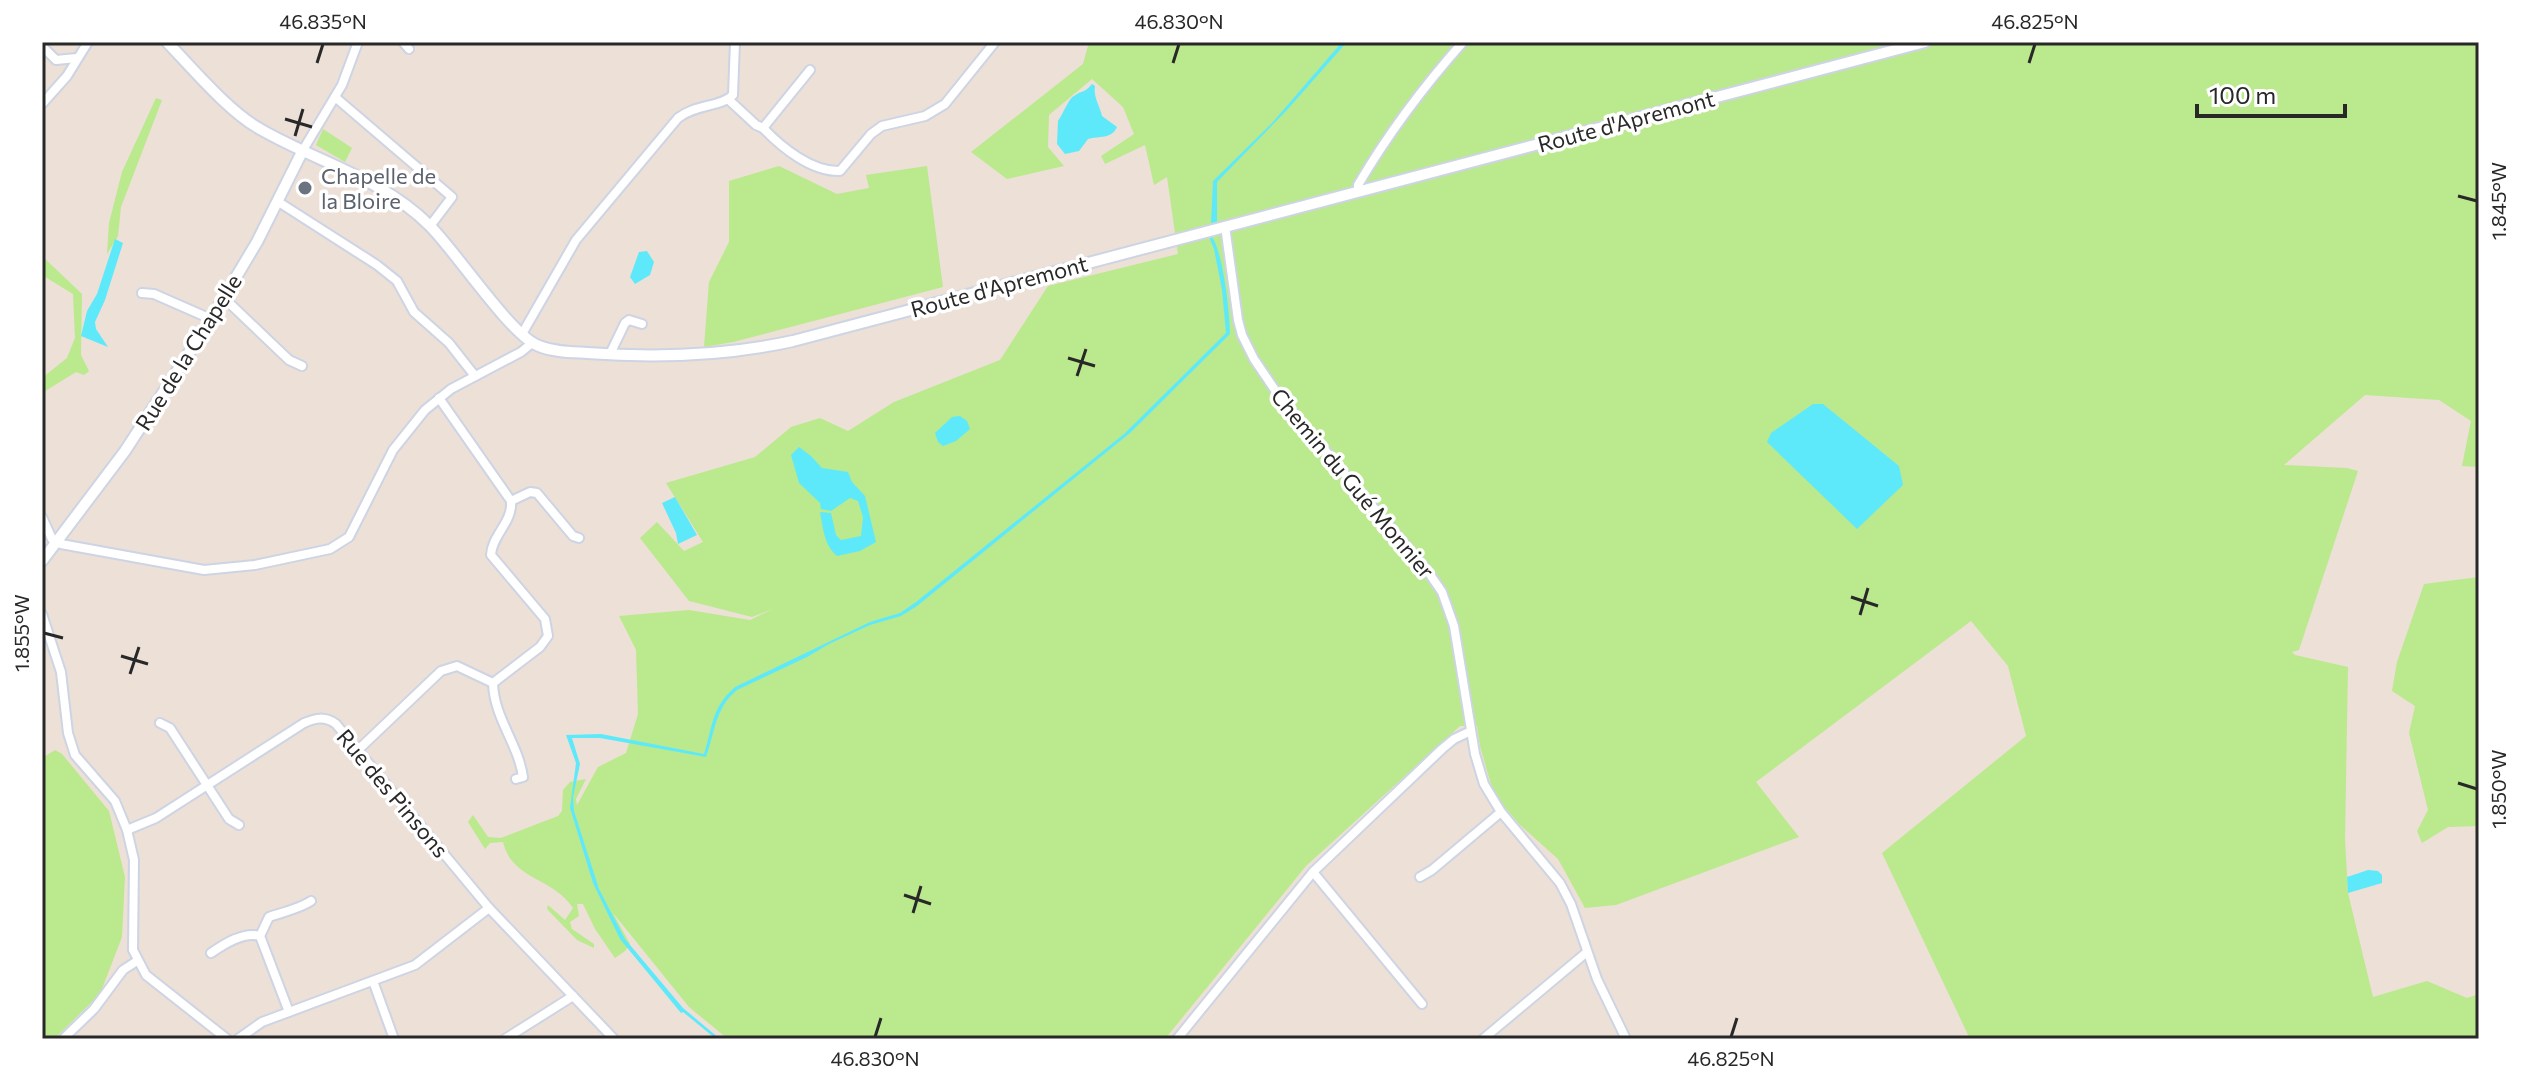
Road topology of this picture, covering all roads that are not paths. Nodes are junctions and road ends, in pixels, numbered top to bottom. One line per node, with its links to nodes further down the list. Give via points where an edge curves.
1 (88, 42): 9 (street)
2 (167, 42): 15 (street, Route d'Apremont, via 247,120)
3 (358, 42): 11 (street)
4 (735, 42): 12 (street, via 735,90)
5 (995, 42): 14 (street, via 945,104 925,116 882,126 840,171 824,171)
6 (1463, 42): 16 (street, via 1423,89)
7 (1925, 42): 16 (street, Route d'Apremont)
8 (42, 46): 9 (street, via 56,60)
9 (77, 58): 13 (street)
10 (810, 70): 14 (street)
11 (335, 97): 15 (street); 18 (street, via 452,197)
12 (729, 100): 14 (street); 24 (street, via 689,109 678,118 576,240)
13 (42, 104)
14 (763, 128)
15 (303, 150): 17 (street, Rue de la Chapelle); 18 (street, Route d'Apremont, via 383,190)
16 (1358, 192): 19 (street, Route d'Apremont)
17 (277, 201): 21 (street, Rue de la Chapelle); 28 (street, via 397,281 414,312)
18 (430, 226): 24 (street, Route d'Apremont)
19 (1225, 226): 26 (street, Route d'Apremont, via 762,348); 38 (street, Chemin du Gué Monnier, via 1238,320 1254,359 1442,592 1454,626)
20 (142, 293): 22 (street)
21 (224, 298): 22 (street, Rue de la Chapelle); 27 (street, via 289,360)
22 (211, 319): 33 (street, Rue de la Chapelle, via 125,451)
23 (642, 324): 26 (street, via 625,323)
24 (522, 334): 25 (street, Route d'Apremont)
25 (532, 343): 26 (street, Route d'Apremont); 28 (street)
26 (610, 354)
27 (302, 366)
28 (475, 376): 29 (street)
29 (439, 398): 30 (street); 33 (street, via 393,450 349,537 330,549 204,570)
30 (511, 501): 32 (street, via 537,493); 36 (street, via 491,555 545,619 548,630 545,642)
31 (42, 517): 33 (street)
32 (579, 538)
33 (55, 542): 34 (street, Rue de la Chapelle)
34 (42, 561)
35 (42, 614): 44 (street, via 61,672 75,755 115,801)
36 (493, 683): 39 (street, via 457,666 441,671); 40 (street, via 498,714 521,760 523,777)
37 (160, 723): 41 (street, via 170,728)
38 (1471, 731): 42 (street, Chemin du Gué Monnier, via 1479,771); 45 (street, via 1442,749)
39 (358, 750): 41 (street, Rue des Pinsons, via 330,719 314,719); 48 (street, Rue des Pinsons)
40 (516, 779)
41 (207, 786): 43 (street); 44 (street, Rue des Pinsons)
42 (1501, 812): 46 (street); 50 (street, Chemin du Gué Monnier, via 1560,883)
43 (239, 825)
44 (127, 830): 52 (street, via 134,860 132,941)
45 (1313, 872): 55 (street); 63 (street)
46 (1420, 877)
47 (311, 901): 49 (street, via 269,917)
48 (489, 908): 53 (street, via 415,965); 54 (street, Rue des Pinsons)
49 (260, 936): 51 (street, via 251,933); 56 (street)
50 (1587, 952): 64 (street); 65 (street, Chemin du Gué Monnier)
51 (211, 953)
52 (137, 961): 57 (street); 58 (street, via 146,975)
53 (373, 981): 56 (street); 60 (street)
54 (573, 996): 61 (street); 62 (street, Rue des Pinsons)
55 (1422, 1004)
56 (289, 1012): 59 (street)
57 (63, 1039)
58 (227, 1039)
59 (238, 1039)
60 (394, 1039)
61 (505, 1039)
62 (614, 1039)
63 (1177, 1039)
64 (1483, 1039)
65 (1626, 1039)

